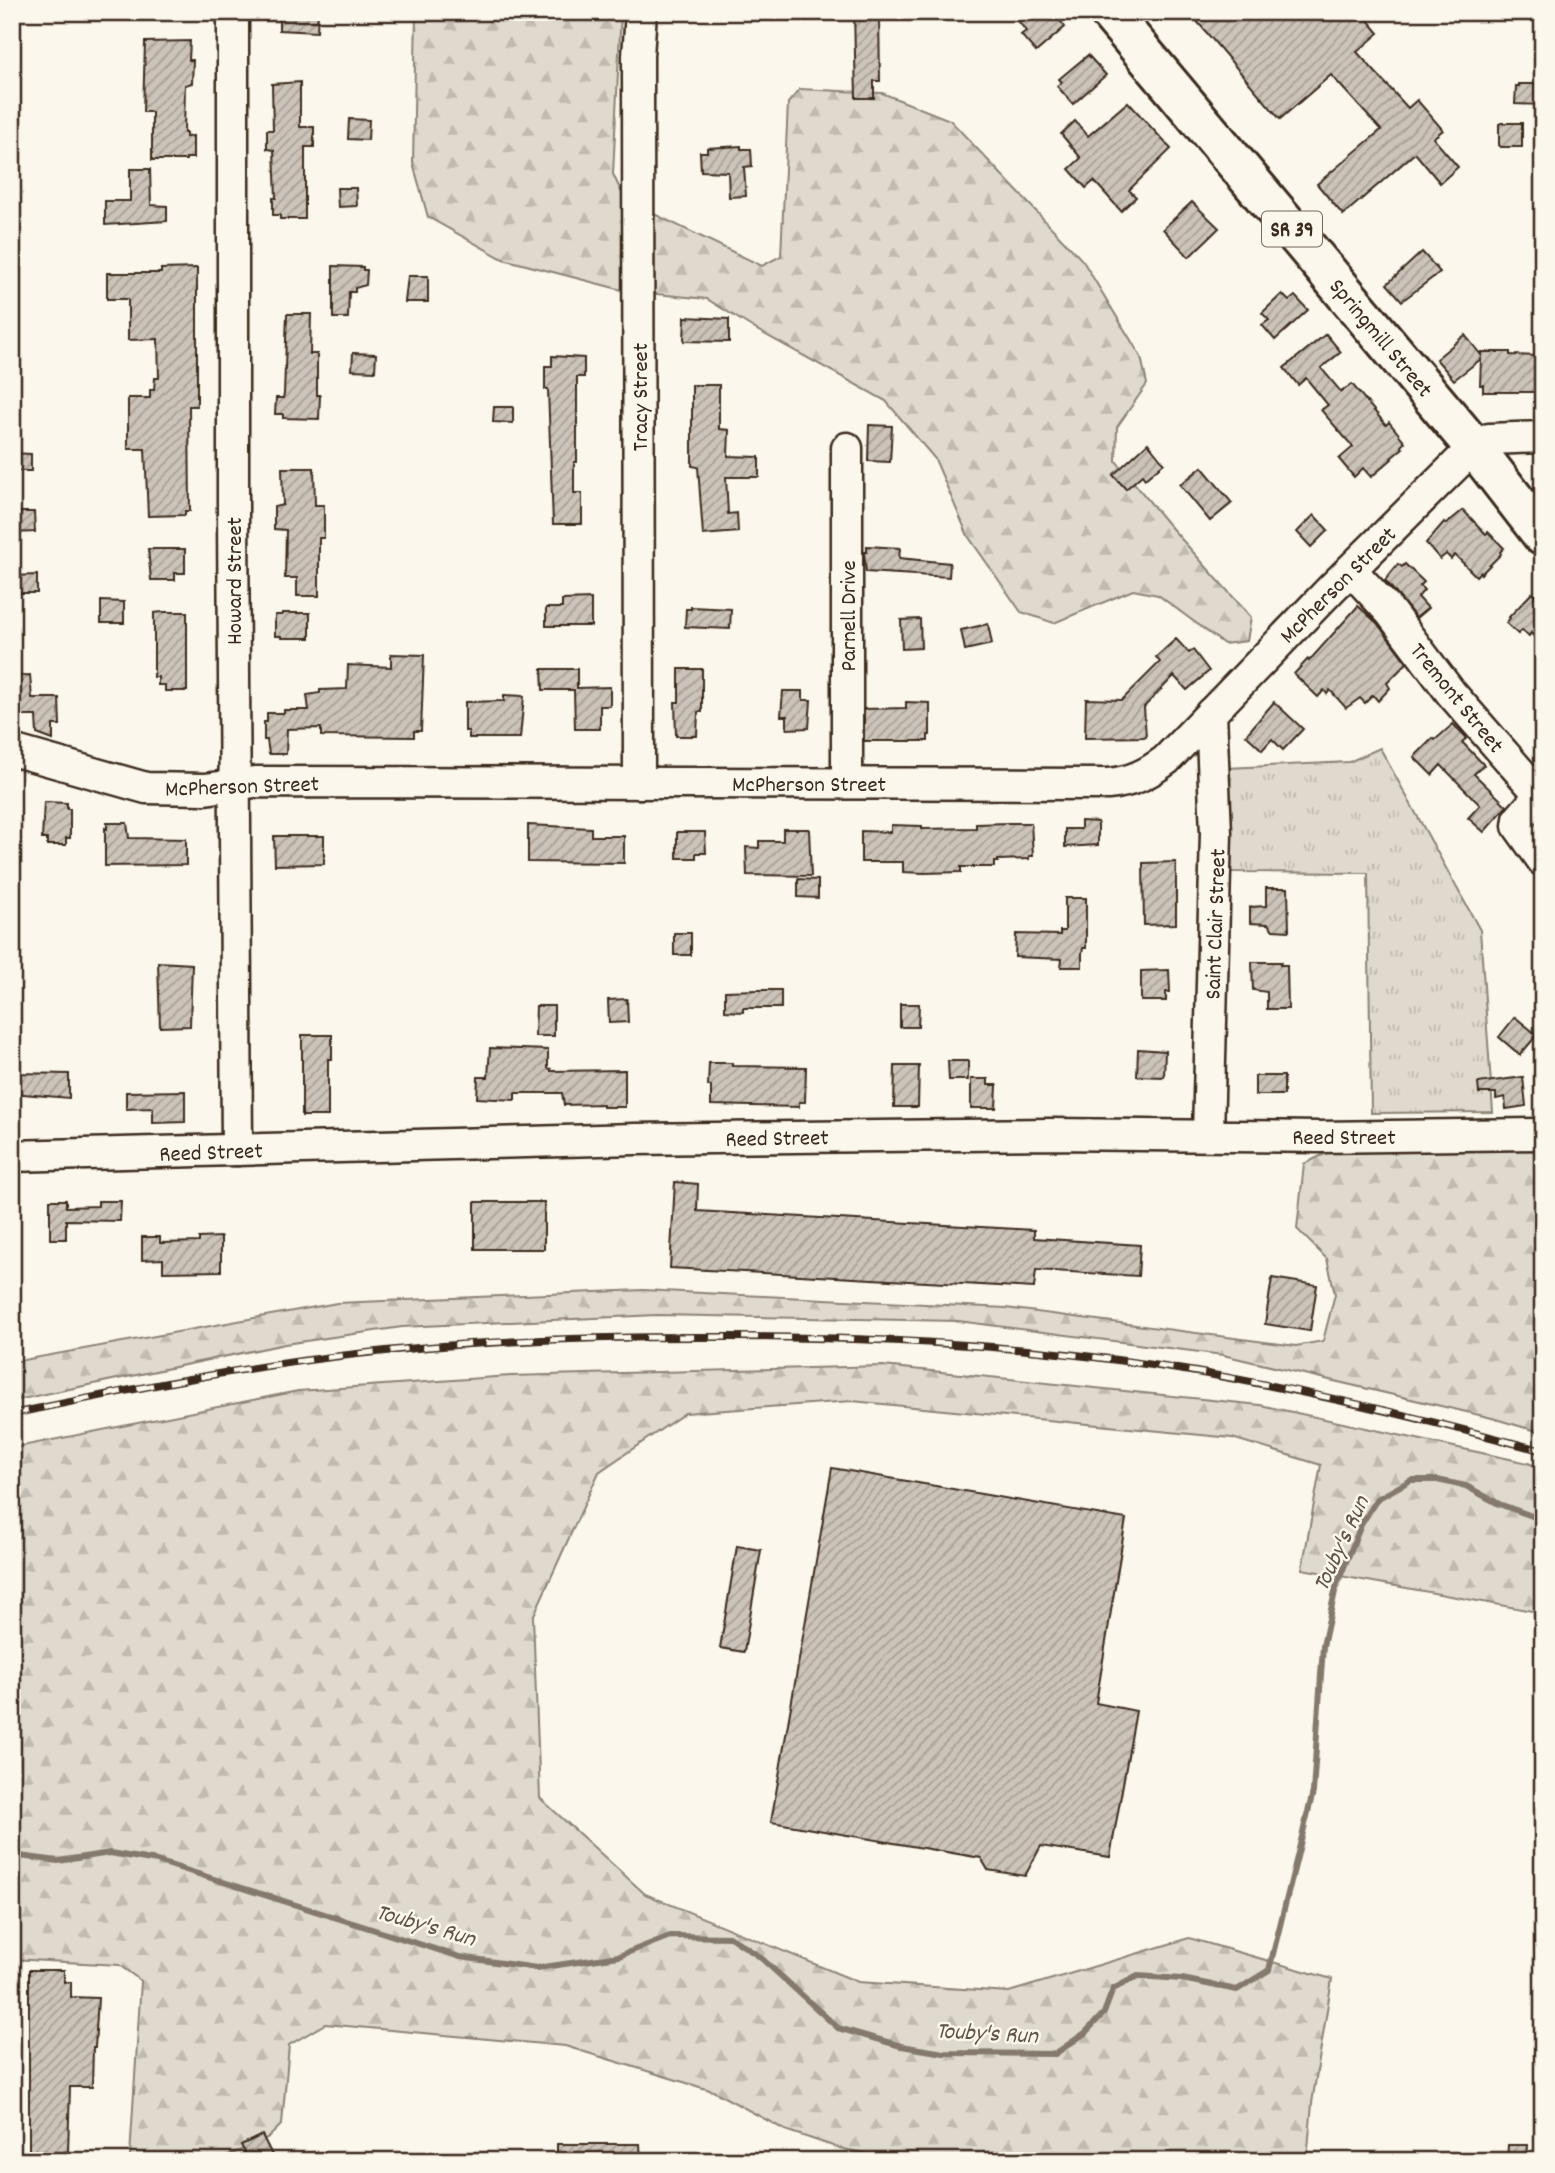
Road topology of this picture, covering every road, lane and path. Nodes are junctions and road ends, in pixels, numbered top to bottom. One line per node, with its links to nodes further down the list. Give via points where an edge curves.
1 (233, 12): 13 (street, Howard Street)
2 (641, 12): 11 (street, Tracy Street)
3 (1109, 12): 5 (main road, Springmill Street / SR 39)
4 (1543, 437): 5 (street, via 1489,439)
5 (1474, 447): 7 (main road, Springmill Street / SR 39); 8 (street, McPherson Street)
6 (846, 448): 12 (street, Parnell Drive)
7 (1543, 536)
8 (1351, 570): 9 (street, McPherson Street); 14 (street, Tremont Street)
9 (1210, 713): 12 (street, McPherson Street, via 1166,760 1129,782); 16 (street, Saint Clair Street, via 1216,834)
10 (12, 750): 13 (street, McPherson Street, via 146,788)
11 (639, 783): 12 (street, McPherson Street); 13 (street, McPherson Street)
12 (847, 783)
13 (234, 785): 18 (street, Howard Street)
14 (1541, 794): 15 (street, Tremont Street, via 1518,826)
15 (1543, 861)
16 (1208, 1134): 17 (street, Reed Street); 18 (street, Reed Street, via 635,1139)
17 (1543, 1134)
18 (237, 1150): 19 (street, Reed Street)
19 (12, 1156)

